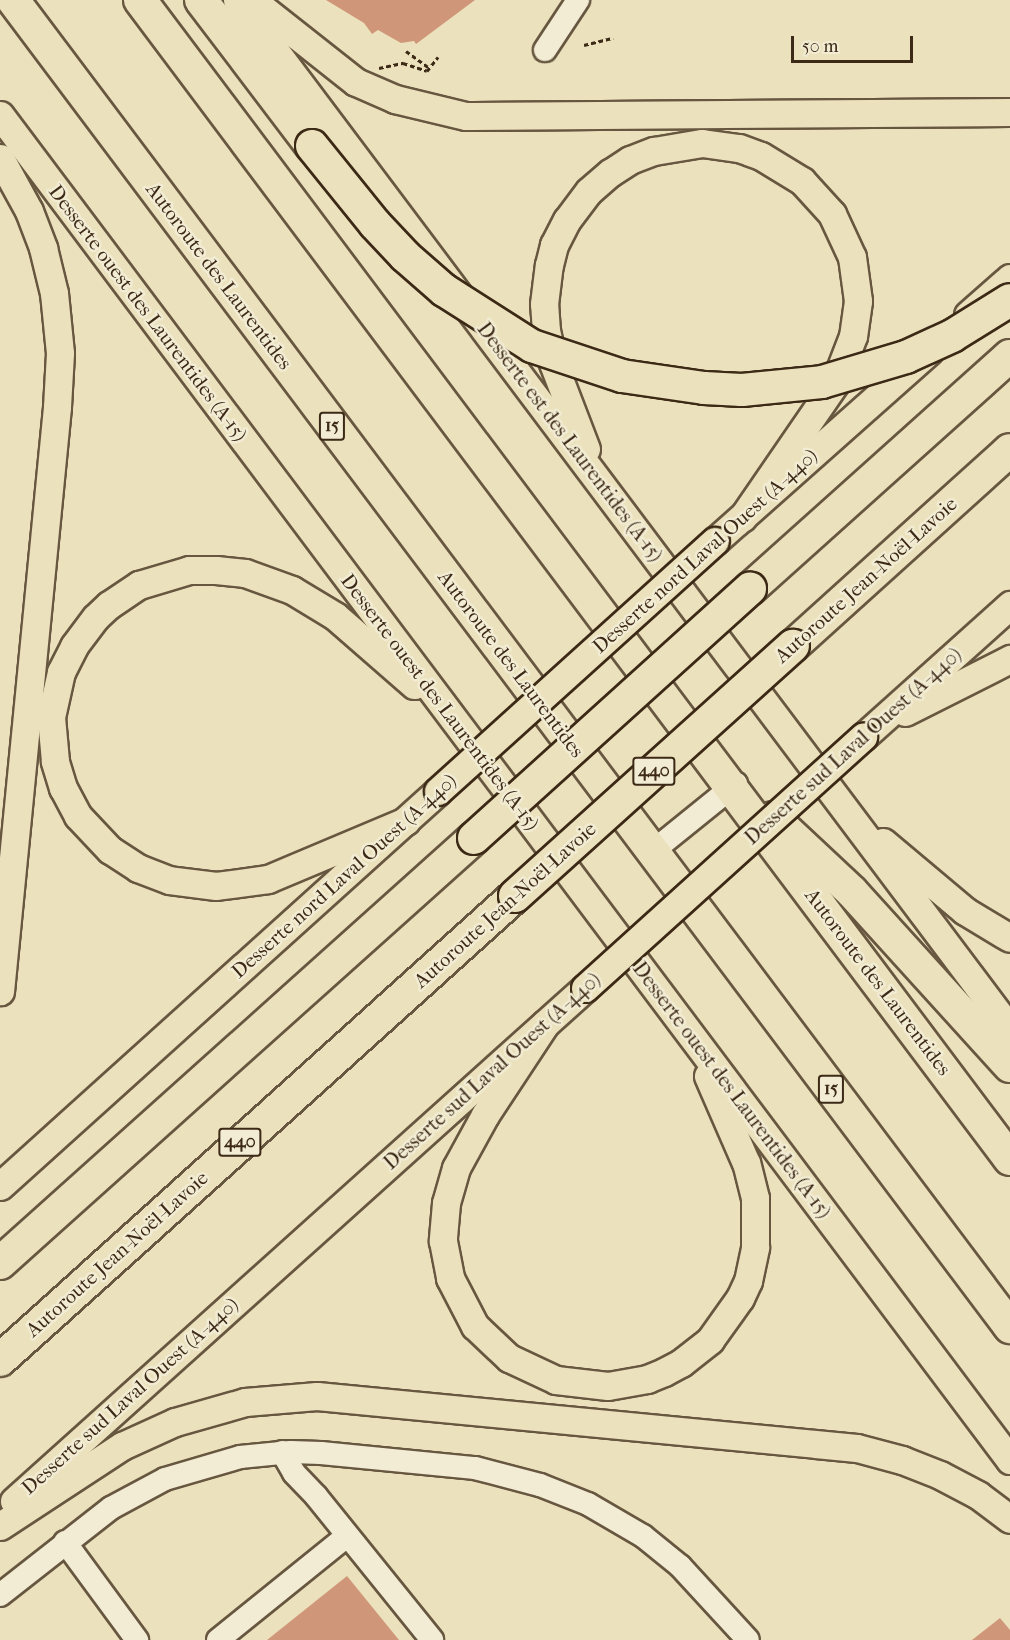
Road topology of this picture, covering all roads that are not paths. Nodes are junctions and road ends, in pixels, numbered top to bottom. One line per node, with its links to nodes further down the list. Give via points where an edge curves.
1 (13, 0): 24 (highway, Autoroute des Laurentides / 15)
2 (140, 0): 21 (highway)
3 (201, 0): 12 (highway, bridge, via 312,146 405,256 444,290 532,346 622,376 661,384 741,390 822,382 906,357 952,336)
4 (237, 0): 15 (main road, Desserte est des Laurentides (A-15))
5 (252, 0): 8 (main road, via 356,82 403,102 466,116)
6 (578, 0): 7 (street)
7 (545, 50)
8 (1010, 112)
9 (0, 116): 19 (main road, Desserte ouest des Laurentides (A-15))
10 (0, 158): 26 (main road, via 29,211 43,248 54,293 60,353)
11 (1010, 278): 16 (main road, Desserte nord Laval Ouest (A-440))
12 (1010, 300)
13 (1010, 356): 33 (highway, bridge)
14 (1010, 450): 35 (highway, Autoroute Jean-Noël-Lavoie / 440, bridge)
15 (597, 479): 16 (main road, via 548,344 545,292 554,245 589,191 630,160 665,147 690,144 739,148 781,166 825,205 852,257 858,302 850,348 835,383); 22 (main road, Desserte est des Laurentides (A-15))
16 (743, 516): 23 (main road, Desserte nord Laval Ouest (A-440), bridge)
17 (1010, 605): 20 (main road, Desserte sud Laval Ouest (A-440))
18 (1010, 659): 20 (main road)
19 (451, 717): 23 (main road, via 322,607 277,584 231,571 174,573 139,585 109,605 84,631 61,672 51,732 63,788 78,816 99,841 124,860 154,875 200,886 251,883 287,873); 29 (main road, Desserte ouest des Laurentides (A-15))
20 (867, 733): 27 (main road, Desserte sud Laval Ouest (A-440), bridge)
21 (734, 786): 24 (street); 30 (highway, via 852,892); 31 (highway, Autoroute des Laurentides)
22 (855, 819): 25 (main road, via 965,911); 28 (main road, Desserte est des Laurentides (A-15))
23 (406, 821): 32 (main road, Desserte nord Laval Ouest (A-440))
24 (652, 851): 34 (highway, Autoroute des Laurentides / 15)
25 (1010, 938)
26 (0, 991)
27 (545, 1024): 29 (main road, via 485,1115 456,1168 445,1212 445,1260 466,1312 498,1350 555,1380 590,1386 647,1379 697,1352 732,1312 752,1264 756,1213 752,1183); 38 (main road, Desserte sud Laval Ouest (A-440))
28 (1010, 1029)
29 (691, 1036): 37 (main road, Desserte ouest des Laurentides (A-15))
30 (1010, 1066)
31 (1010, 1159)
32 (0, 1186)
33 (0, 1263)
34 (1010, 1327)
35 (0, 1360)
36 (282, 1452): 41 (street, via 294,1473); 42 (street, via 224,1461 165,1479 117,1504); 47 (street, via 343,1454 475,1468 517,1477 569,1496 603,1511 655,1545 701,1585)
37 (1010, 1460)
38 (0, 1514)
39 (1010, 1519): 40 (main road, via 940,1475 857,1448 317,1396 245,1402 175,1422 122,1446)
40 (0, 1526)
41 (347, 1536): 45 (street); 46 (street)
42 (65, 1542): 43 (street); 44 (street)
43 (0, 1595)
44 (136, 1639)
45 (218, 1640)
46 (432, 1640)
47 (748, 1640)

